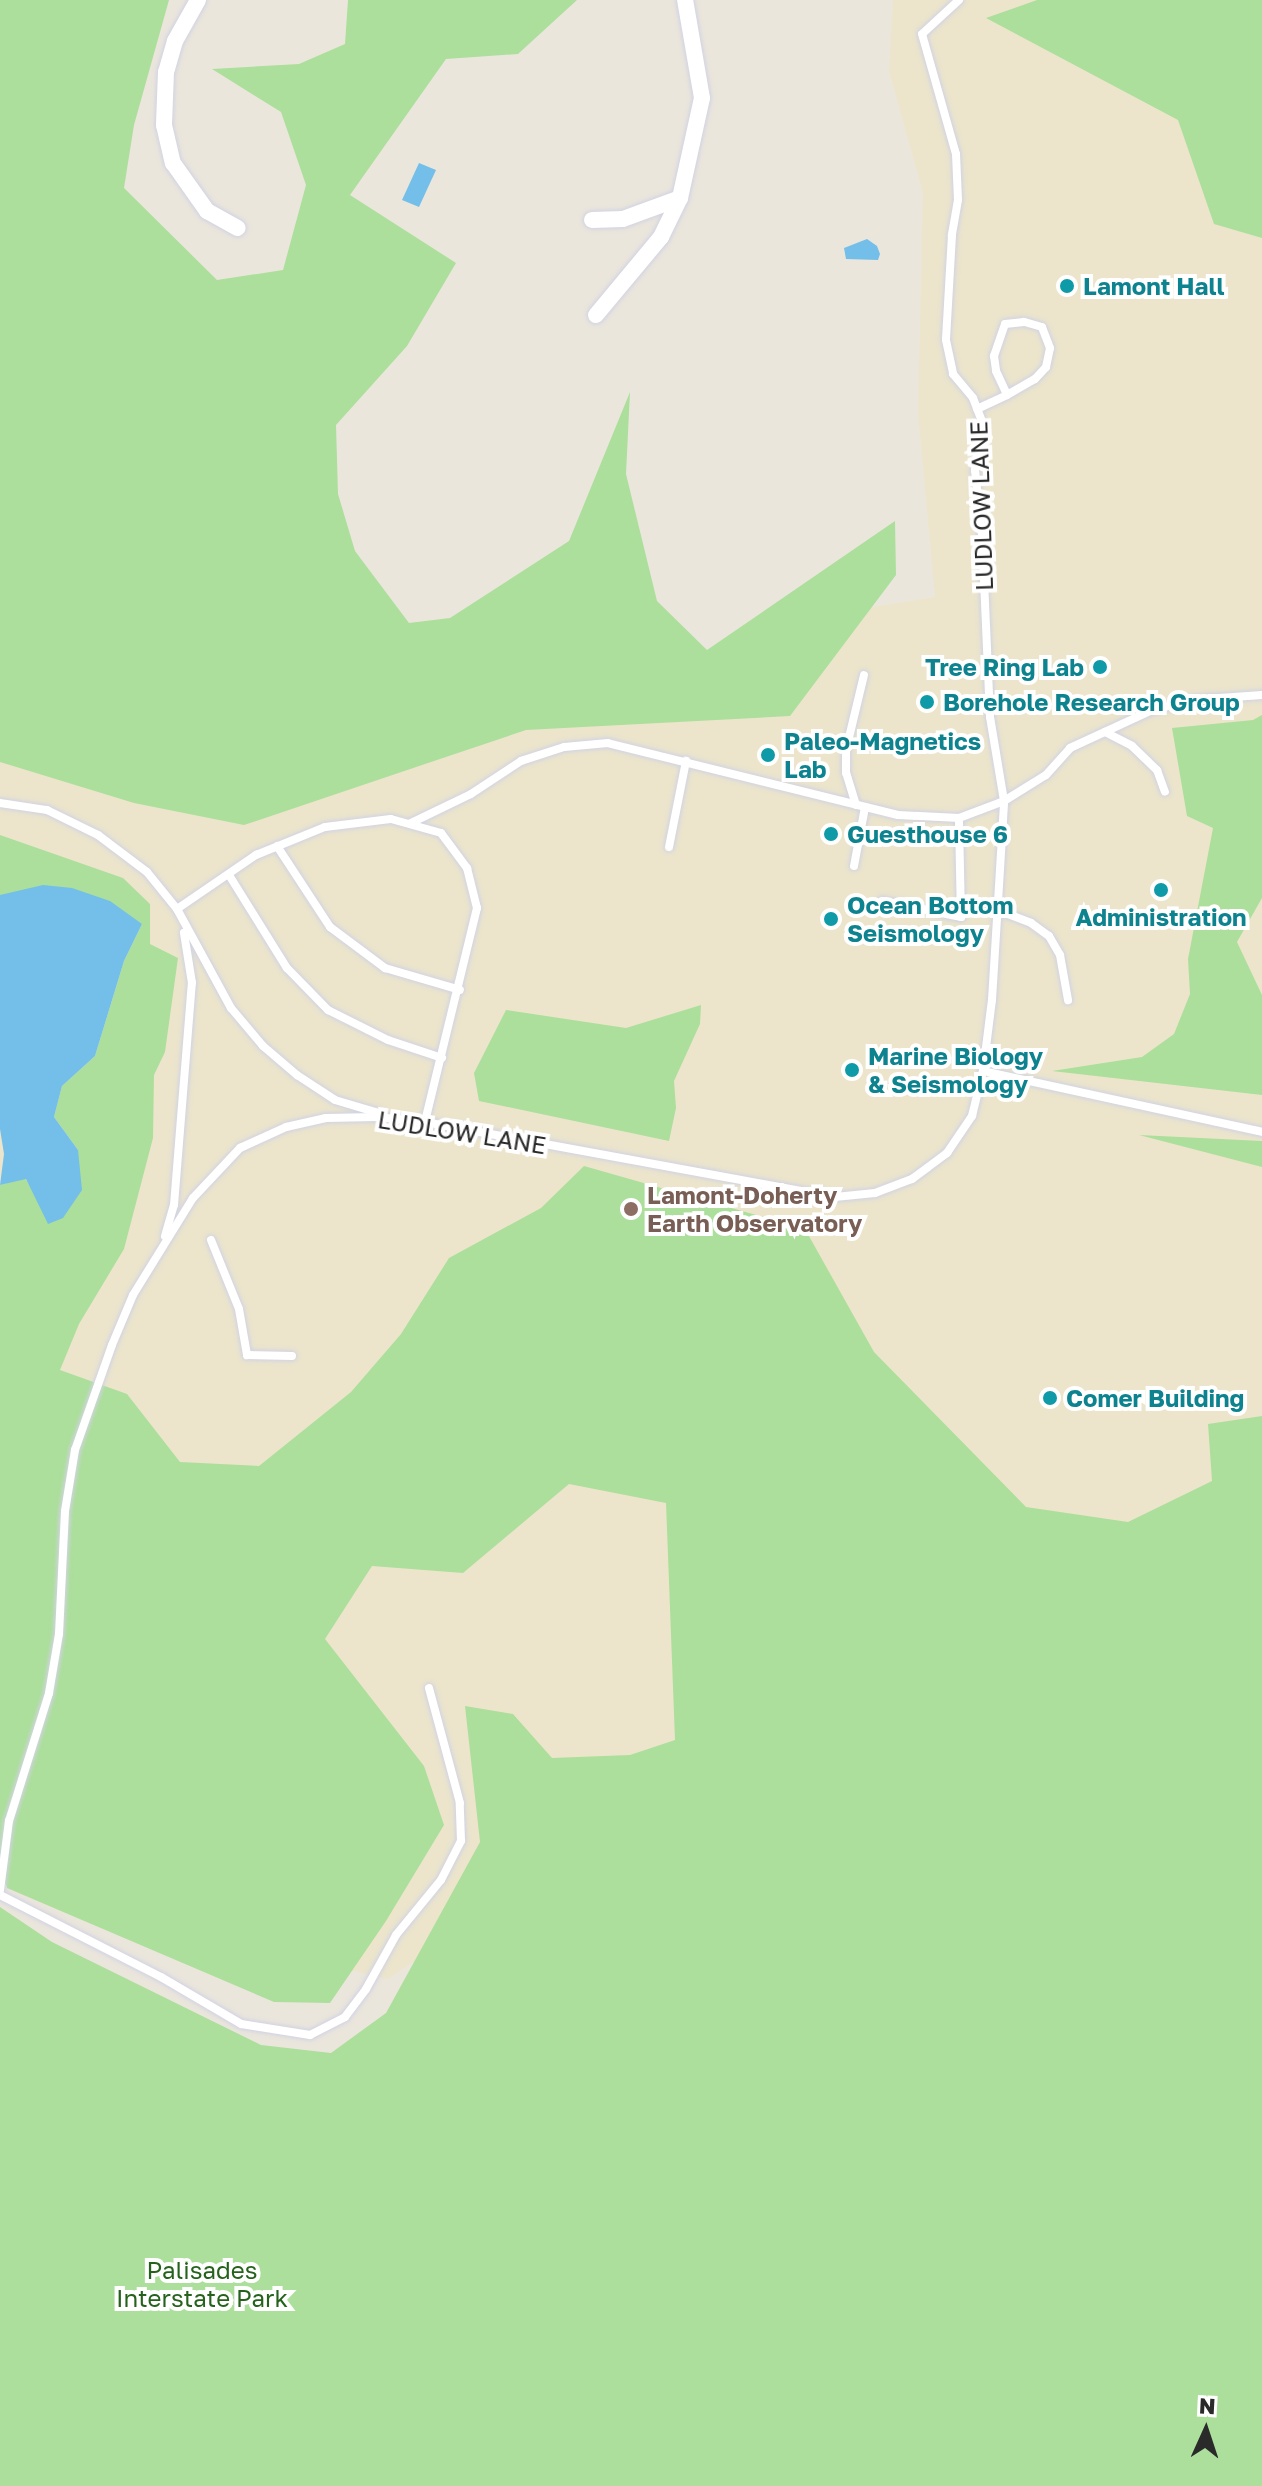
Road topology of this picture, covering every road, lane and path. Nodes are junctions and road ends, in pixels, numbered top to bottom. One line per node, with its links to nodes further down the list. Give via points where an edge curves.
1 (198, 0): 6 (street, via 175,41 166,72 164,125 173,163 207,211)
2 (685, 0): 4 (street, via 702,98)
3 (959, 0): 9 (lane, LUDLOW LANE, via 922,34 956,154 958,200 946,340 953,374)
4 (680, 198): 5 (street, via 623,219); 7 (street, via 661,237)
5 (592, 220)
6 (238, 228)
7 (596, 315)
8 (1007, 395): 8 (lane, via 1046,367 1050,348 1042,327 1005,324 994,356); 9 (lane)
9 (977, 409): 15 (lane, LUDLOW LANE, via 982,422 975,470 990,717)
10 (864, 675): 17 (lane, via 846,750 846,773)
11 (1262, 695): 12 (lane, via 1191,700)
12 (1105, 732): 14 (lane, via 1132,746 1157,770); 15 (lane, via 1070,748 1046,775)
13 (686, 761): 17 (lane); 19 (lane, via 608,743 564,747 521,761 471,794); 21 (lane)
14 (1165, 792)
15 (1004, 801): 18 (lane); 26 (lane, LUDLOW LANE)
16 (0, 803): 25 (lane, via 47,810 98,835 147,872)
17 (860, 806): 18 (lane, via 898,815); 22 (lane)
18 (959, 818): 24 (lane, via 961,917)
19 (411, 823): 20 (lane, via 391,819 325,827); 27 (lane, via 441,833 467,868 477,908)
20 (277, 846): 23 (lane); 27 (lane, via 330,927 385,968)
21 (669, 847)
22 (854, 866)
23 (229, 875): 25 (lane); 29 (lane, via 287,968 328,1010 388,1040)
24 (882, 901)
25 (177, 909): 31 (lane, via 231,1008 263,1046 335,1100); 34 (lane, via 192,983 174,1205)
26 (1000, 911): 28 (lane, via 1049,936 1060,955); 30 (lane, LUDLOW LANE)
27 (460, 990): 29 (lane)
28 (1068, 1000)
29 (442, 1058): 31 (lane)
30 (983, 1071): 31 (lane, LUDLOW LANE, via 972,1116 947,1153 912,1179 862,1195 835,1197 778,1188); 32 (lane)
31 (425, 1122): 34 (lane, LUDLOW LANE, via 326,1118 286,1127 240,1148 193,1198)
32 (1262, 1132)
33 (211, 1240): 35 (lane, via 239,1309 247,1355)
34 (161, 1249): 37 (lane, LUDLOW LANE, via 133,1295 75,1450 49,1693 9,1821)
35 (292, 1356)
36 (429, 1688): 37 (lane, via 460,1803 461,1841 441,1880 396,1935 345,2017 310,2035 241,2024)
37 (0, 1892)

